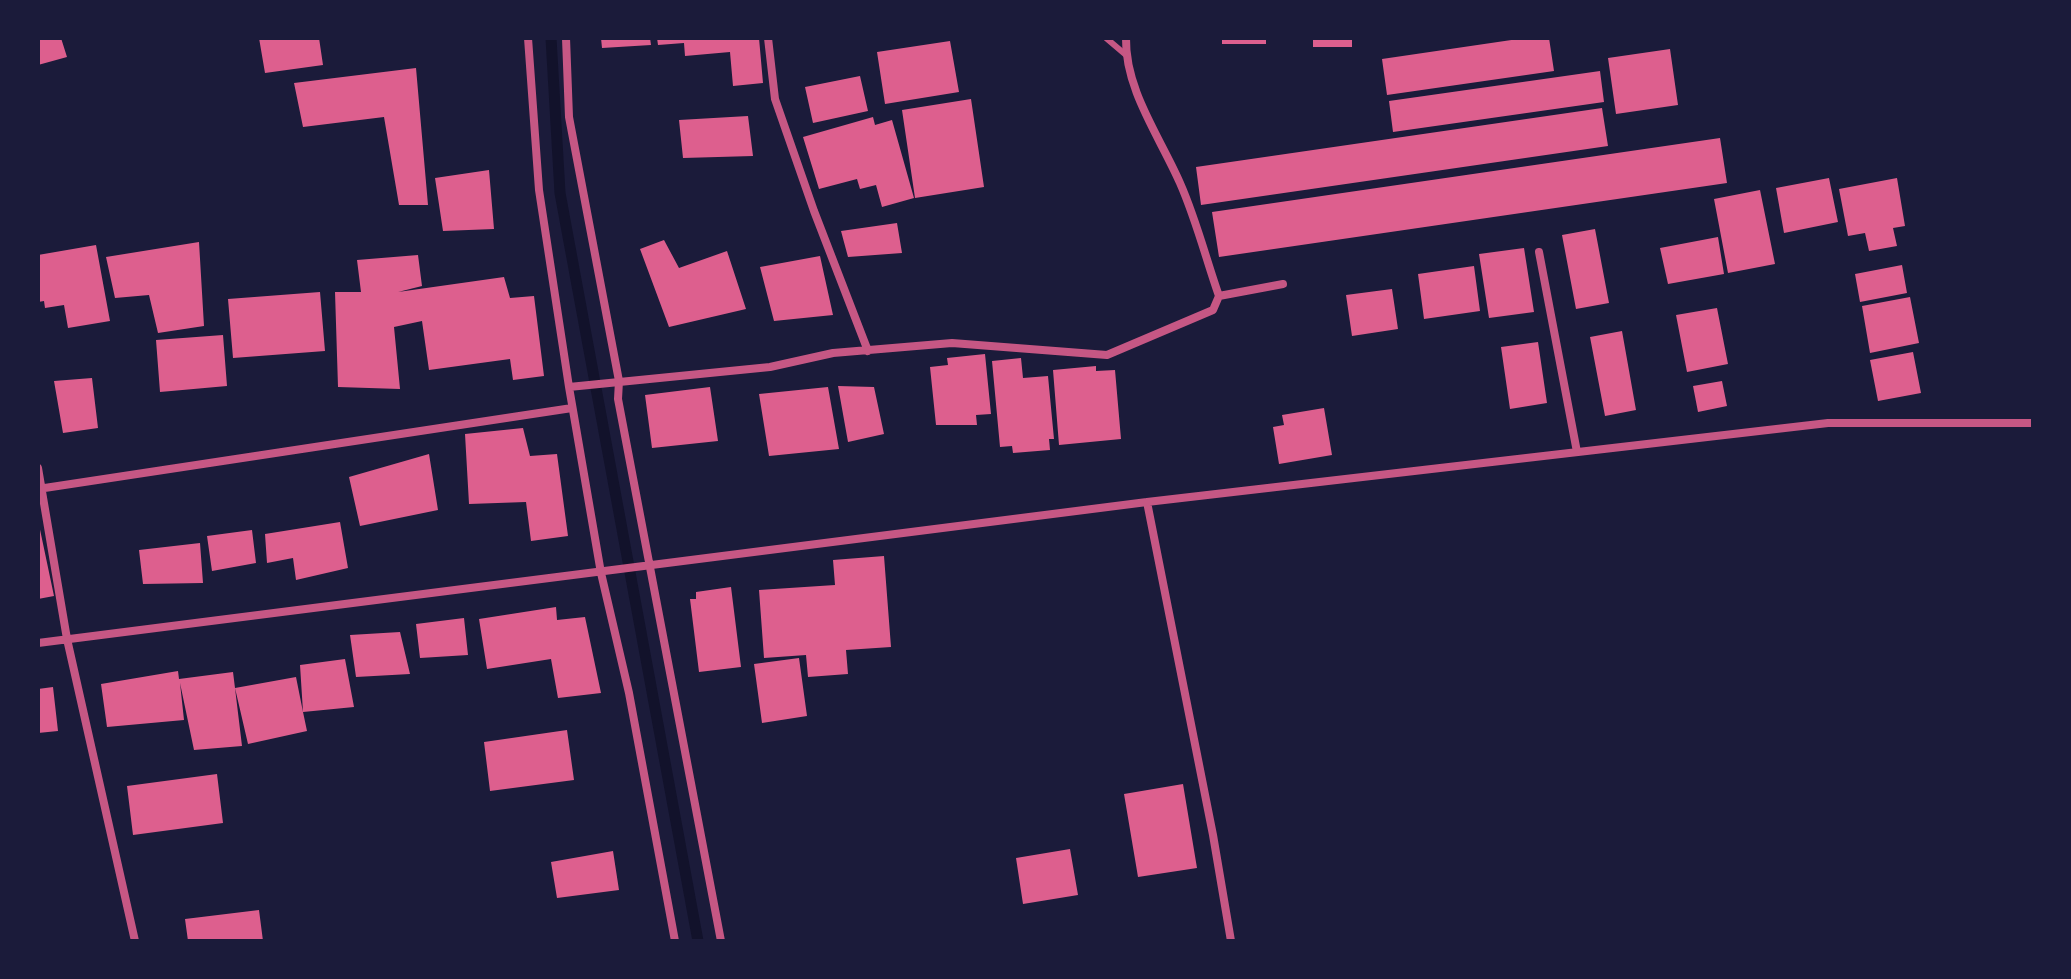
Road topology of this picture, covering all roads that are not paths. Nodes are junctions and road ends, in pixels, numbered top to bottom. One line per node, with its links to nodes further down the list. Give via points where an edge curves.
1 (528, 38): 12 (street, via 539,190)
2 (566, 38): 11 (street, via 569,117)
3 (768, 38): 10 (street, via 775,99)
4 (1106, 38): 6 (lane)
5 (1126, 38): 6 (street)
6 (1126, 55): 9 (street)
7 (1539, 252): 15 (street)
8 (1283, 284): 9 (street)
9 (1219, 296): 10 (street, via 1213,310 1107,355 952,343)
10 (868, 351): 11 (street, via 770,367)
11 (619, 381): 12 (street); 19 (street)
12 (569, 387): 13 (street)
13 (572, 408): 17 (street); 20 (street)
14 (2033, 423): 15 (street, via 1828,423)
15 (1577, 452): 18 (street)
16 (38, 468): 17 (street)
17 (40, 489): 21 (street)
18 (1147, 502): 19 (street); 26 (street)
19 (649, 566): 20 (street); 25 (street)
20 (601, 573): 21 (street); 24 (street)
21 (67, 639): 22 (street); 23 (street)
22 (38, 643)
23 (135, 941)
24 (675, 941)
25 (721, 941)
26 (1231, 941)

